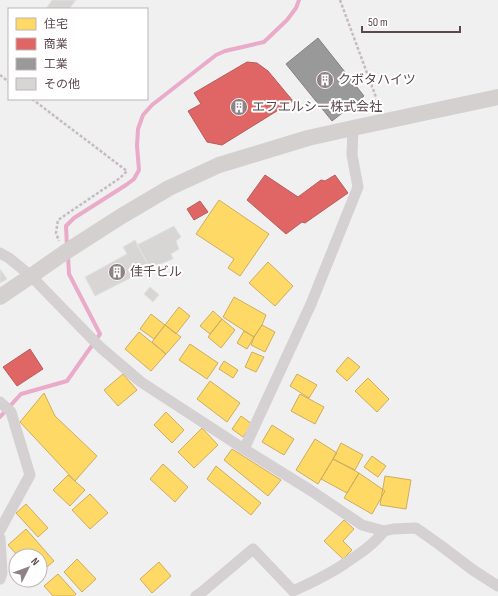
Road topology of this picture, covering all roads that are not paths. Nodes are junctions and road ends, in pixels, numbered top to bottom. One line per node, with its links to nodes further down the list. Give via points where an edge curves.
1 (498, 97): 2 (street)
2 (353, 128): 4 (street, via 308,138 219,165 169,188); 7 (street, via 352,155 358,187 311,304)
3 (0, 254): 4 (street)
4 (31, 276): 5 (street); 7 (street, via 100,347 141,382)
5 (0, 297)
6 (0, 402): 8 (street, via 11,412 30,474)
7 (244, 449): 9 (street, via 362,525)
8 (0, 530)
9 (384, 531): 12 (street, via 416,528); 13 (street, via 378,539 353,558 311,584 294,591 253,549)
10 (0, 538): 11 (street)
11 (0, 579)
12 (498, 586)
13 (196, 596)

